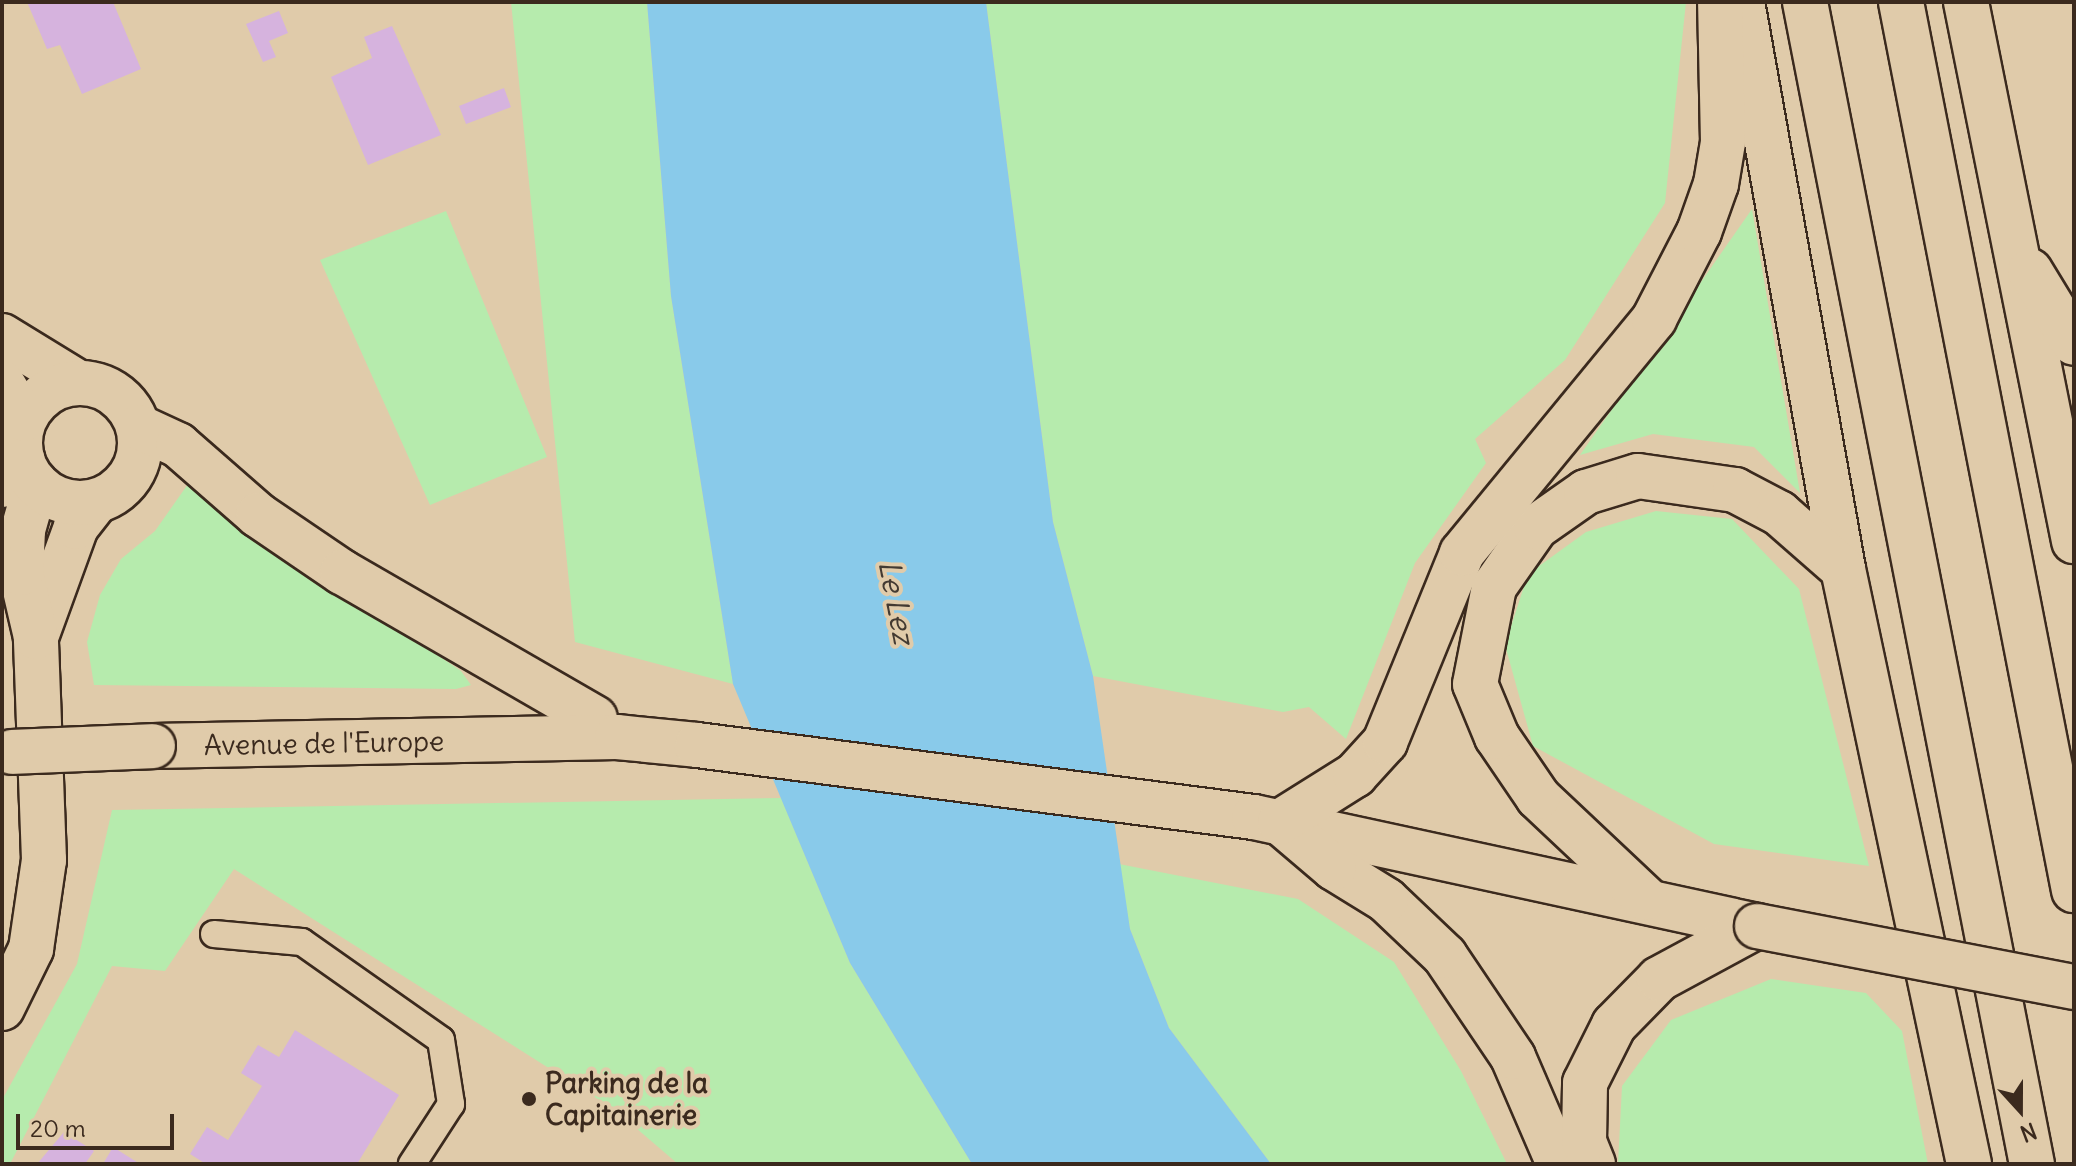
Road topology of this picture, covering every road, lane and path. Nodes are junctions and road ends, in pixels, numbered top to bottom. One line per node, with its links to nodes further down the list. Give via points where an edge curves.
1 (1720, 2): 19 (main road, via 1723,142 1716,184 1699,232 1654,319 1462,553 1385,742 1355,775)
2 (1742, 2): 15 (main road)
3 (1805, 2): 30 (main road)
4 (1901, 2): 20 (main road)
5 (1966, 2): 6 (main road)
6 (2019, 261): 8 (main road, via 2040,280); 14 (main road)
7 (2, 336): 9 (main road)
8 (2074, 343)
9 (77, 382): 11 (main road, via 116,393); 12 (main road, via 45,393)
10 (2, 383): 12 (main road)
11 (139, 427): 13 (main road, via 142,445 133,472 114,493); 17 (main road, via 178,445 258,515 342,572)
12 (21, 462): 13 (main road, via 64,501); 16 (main road, via 21,573)
13 (96, 501): 16 (main road, via 76,527)
14 (2074, 541)
15 (1843, 569): 21 (main road, via 1779,513 1735,490 1638,476 1586,492 1536,527 1494,587 1475,684 1497,737 1538,797); 29 (main road)
16 (36, 637): 25 (main road, via 44,860 31,949)
17 (606, 728): 18 (main road, Avenue de l'Europe, bridge); 19 (main road, Avenue de l'Europe, via 697,745)
18 (7, 752)
19 (1280, 822): 21 (main road, Avenue de l'Europe); 27 (main road, via 1334,868 1386,900 1445,956 1513,1057)
20 (2074, 890)
21 (1645, 898): 22 (main road, Avenue de l'Europe)
22 (1757, 926): 24 (main road, Avenue de l'Europe, bridge); 28 (main road, via 1659,979 1614,1025 1585,1083 1584,1142)
23 (214, 934): 26 (lane, via 302,942 441,1040 451,1104)
24 (2074, 987)
25 (2, 1008)
26 (412, 1164)
27 (1559, 1164)
28 (1593, 1164)
29 (1969, 1164)
30 (2032, 1164)

